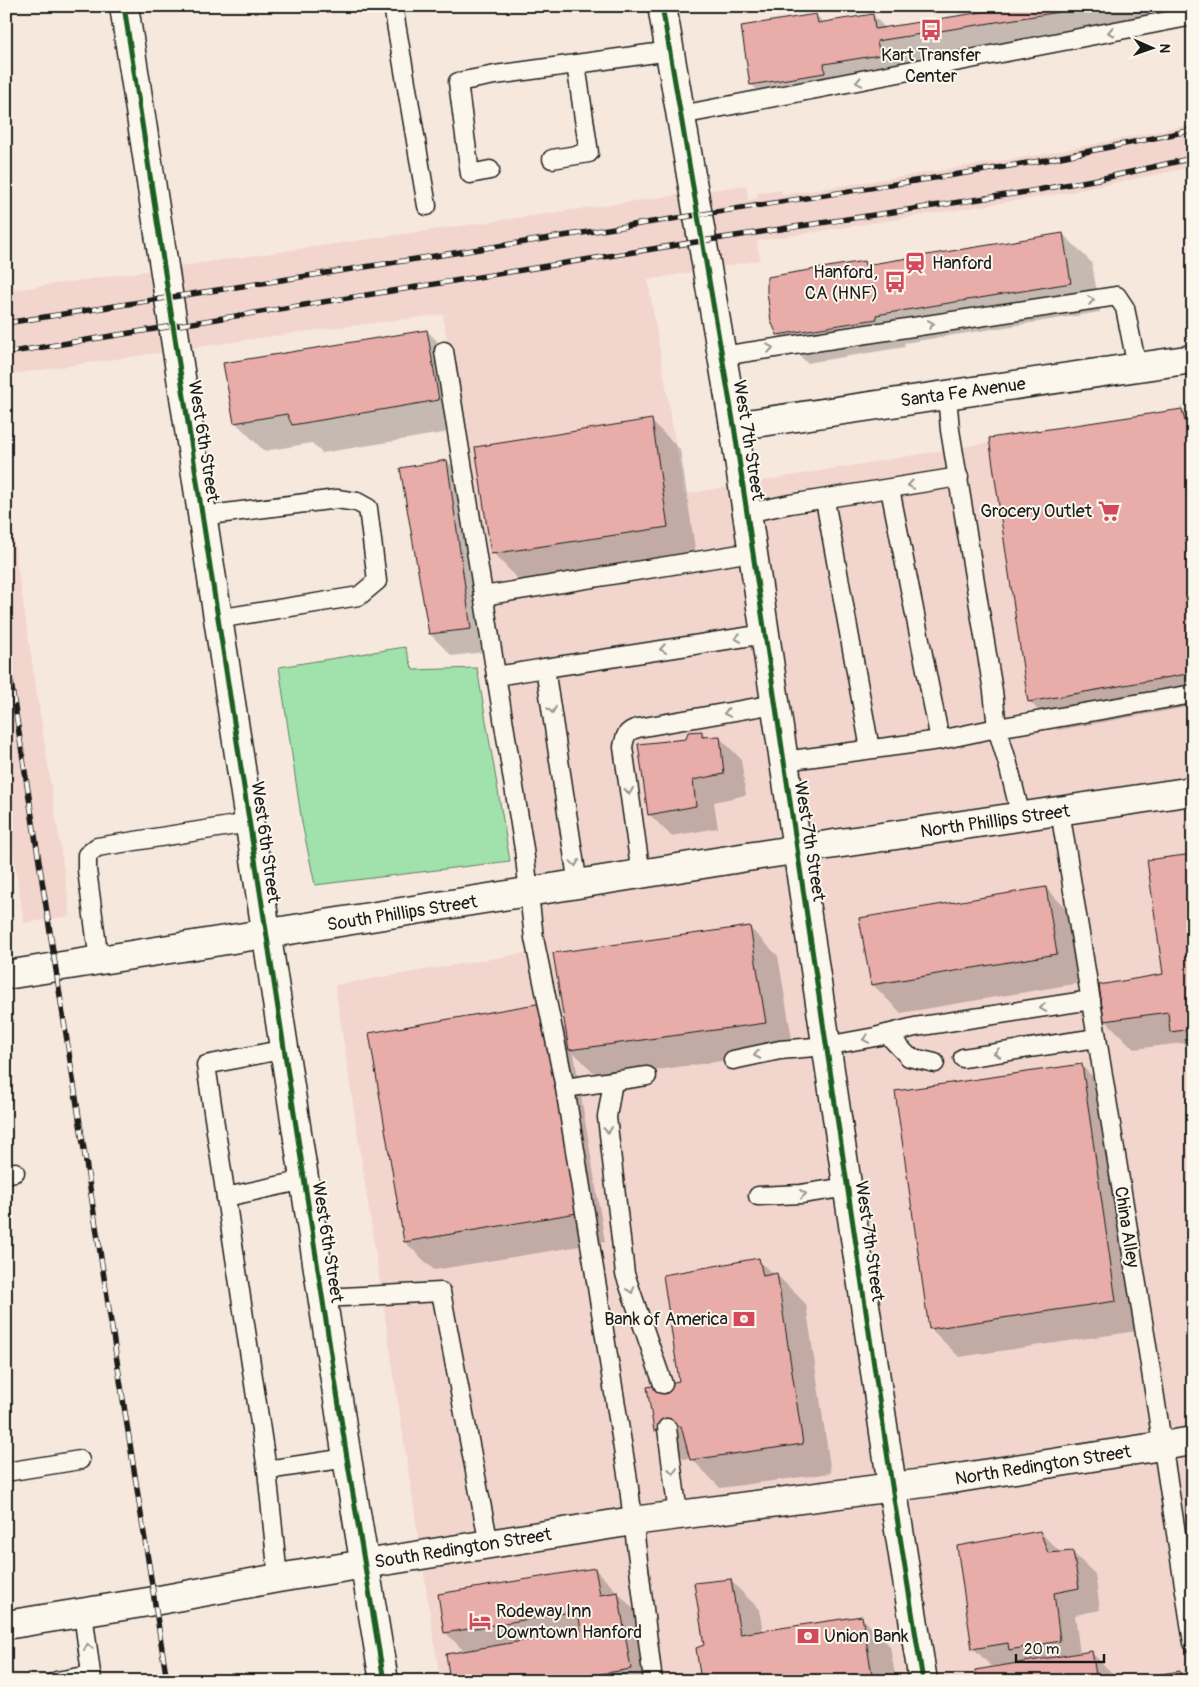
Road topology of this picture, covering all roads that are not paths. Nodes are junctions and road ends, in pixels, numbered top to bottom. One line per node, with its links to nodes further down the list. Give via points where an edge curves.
1 (124, 6): 21 (street, West 6th Street)
2 (393, 6): 10 (lane)
3 (662, 6): 5 (street, West 7th Street)
4 (1193, 16): 7 (lane, one-way to 7)
5 (670, 51): 6 (lane); 7 (street, West 7th Street)
6 (576, 64): 8 (lane, via 589,153); 9 (lane, via 458,82 470,174)
7 (681, 115): 12 (street, West 7th Street)
8 (552, 159)
9 (490, 170)
10 (427, 206)
11 (444, 351): 23 (lane)
12 (722, 356): 14 (lane, one-way to 14, via 1117,296 1125,308); 16 (street, West 7th Street)
13 (1193, 359): 14 (street, Santa Fe Avenue)
14 (1137, 367): 15 (street, Santa Fe Avenue)
15 (947, 395): 16 (street, Santa Fe Avenue); 17 (lane)
16 (734, 426): 20 (street, West 7th Street)
17 (959, 477): 18 (lane, one-way to 18); 30 (lane)
18 (890, 489): 19 (lane); 31 (lane)
19 (825, 500): 20 (lane); 32 (lane)
20 (747, 513): 22 (street, West 7th Street)
21 (202, 516): 24 (street, West 6th Street); 24 (lane, via 336,499 357,502 368,508 378,581 359,596)
22 (752, 552): 23 (lane); 25 (street, West 7th Street)
23 (483, 596): 27 (lane)
24 (218, 619): 37 (street, West 6th Street)
25 (765, 634): 26 (lane, one-way to 26); 29 (street, West 7th Street)
26 (545, 668): 27 (lane); 40 (lane, one-way to 40)
27 (496, 676): 41 (lane)
28 (1193, 694): 30 (lane)
29 (775, 704): 33 (street, West 7th Street); 39 (lane, one-way to 39, via 638,728 625,735 623,747)
30 (996, 728): 31 (lane); 36 (lane)
31 (940, 740): 32 (lane)
32 (870, 750): 33 (lane)
33 (784, 761): 38 (street, West 7th Street)
34 (1193, 791): 35 (street, North Phillips Street)
35 (1060, 811): 36 (street, North Phillips Street); 45 (lane, China Alley)
36 (1021, 817): 38 (street, North Phillips Street)
37 (249, 823): 42 (street, West 6th Street); 43 (lane, via 96,847 88,855 88,870)
38 (797, 850): 39 (street, South Phillips Street); 48 (street, West 7th Street)
39 (641, 875): 40 (street, South Phillips Street)
40 (578, 885): 41 (street, South Phillips Street)
41 (530, 892): 42 (street, South Phillips Street); 55 (lane, via 534,938)
42 (265, 934): 43 (street, South Phillips Street); 49 (street, West 6th Street)
43 (99, 960): 44 (street, South Phillips Street)
44 (6, 975)
45 (1091, 1000): 46 (lane, one-way to 46); 47 (lane, China Alley)
46 (887, 1034): 48 (lane, one-way to 48); 52 (lane, via 909,1057)
47 (1097, 1038): 50 (lane, one-way to 50); 64 (lane, China Alley)
48 (826, 1046): 51 (lane, one-way to 51, via 780,1050); 57 (street, West 7th Street)
49 (285, 1048): 56 (street, West 6th Street); 59 (lane, via 206,1065)
50 (963, 1058)
51 (733, 1060)
52 (935, 1063)
53 (647, 1076): 54 (lane)
54 (613, 1081): 55 (lane); 61 (lane, one-way to 61, via 607,1117 625,1274)
55 (565, 1088): 71 (lane)
56 (305, 1180): 59 (lane); 60 (street, West 6th Street)
57 (848, 1187): 58 (lane, one-way to 57); 69 (street, West 7th Street)
58 (758, 1196)
59 (226, 1197): 67 (lane)
60 (323, 1298): 65 (street, West 6th Street); 72 (lane, via 441,1292)
61 (663, 1384)
62 (667, 1428): 70 (lane, one-way to 70)
63 (1193, 1441): 64 (street, North Redington Street)
64 (1163, 1446): 69 (street, North Redington Street); 77 (lane, China Alley)
65 (347, 1458): 67 (lane); 73 (street, West 6th Street)
66 (80, 1460): 68 (lane)
67 (267, 1470): 74 (lane)
68 (6, 1472)
69 (892, 1486): 70 (street, South Redington Street); 82 (street, West 7th Street)
70 (678, 1515): 71 (street, South Redington Street)
71 (633, 1521): 72 (street, South Redington Street); 81 (lane)
72 (489, 1545): 73 (street, South Redington Street)
73 (365, 1564): 74 (street, South Redington Street); 80 (street, West 6th Street)
74 (278, 1578): 75 (street, South Redington Street)
75 (83, 1613): 76 (street, South Redington Street); 78 (lane, one-way to 75)
76 (6, 1625)
77 (1193, 1643)
78 (92, 1678): 79 (lane)
79 (56, 1681)
80 (384, 1681)
81 (653, 1681)
82 (923, 1681)

